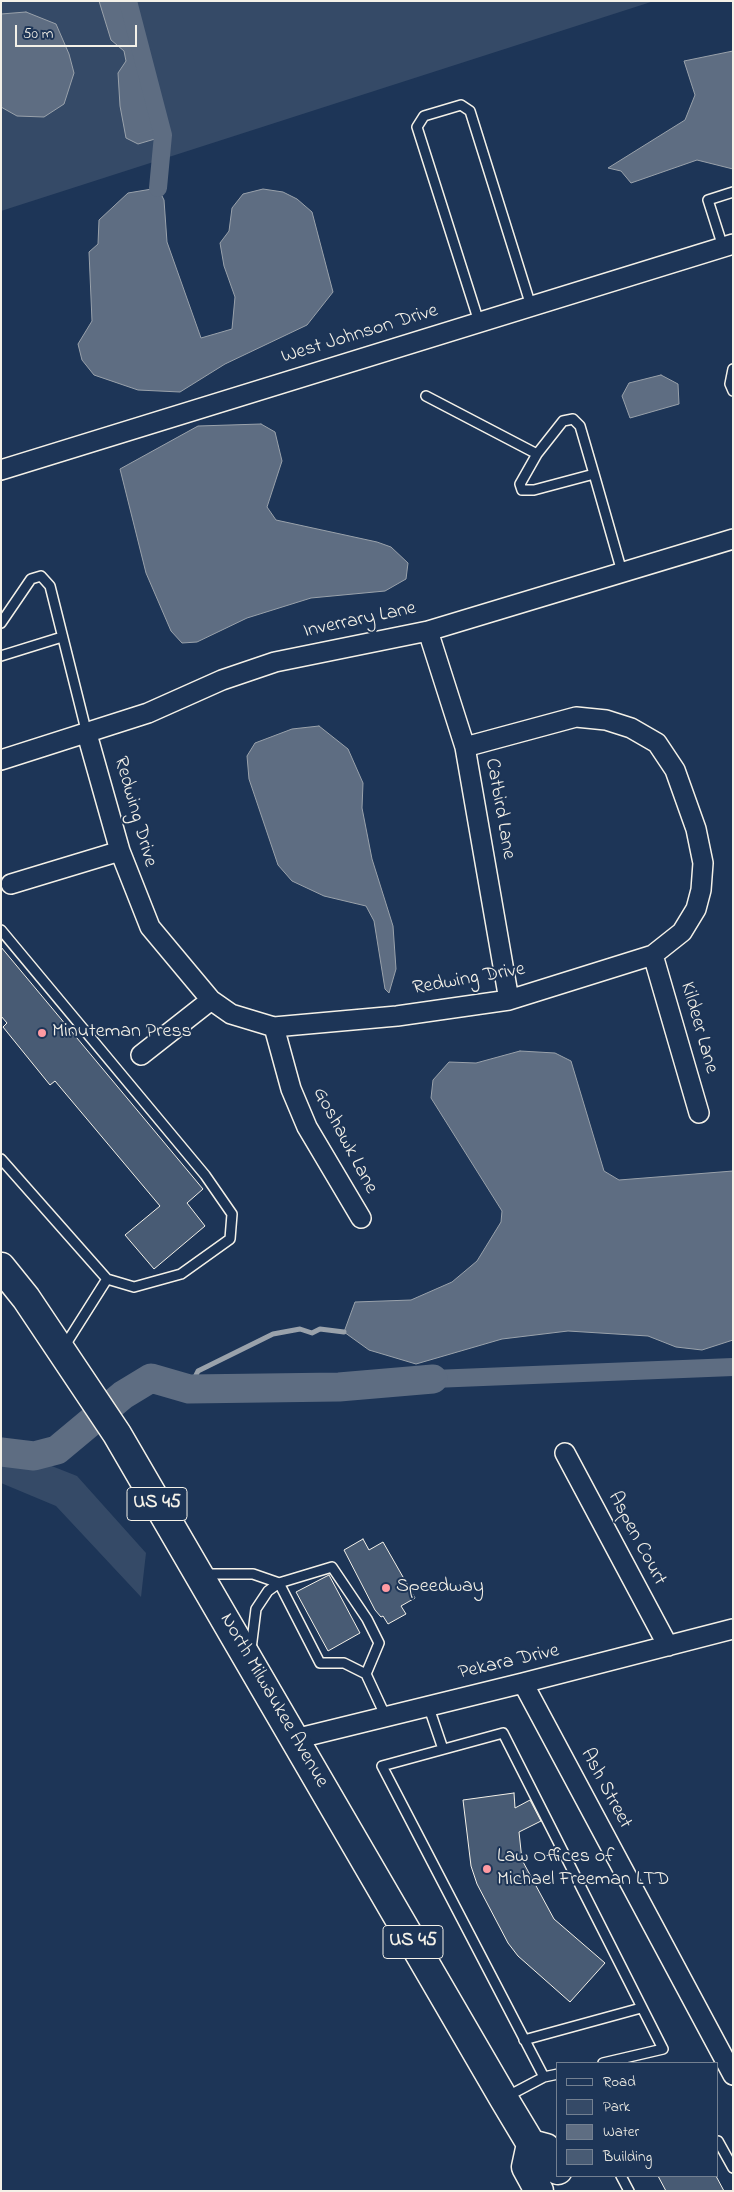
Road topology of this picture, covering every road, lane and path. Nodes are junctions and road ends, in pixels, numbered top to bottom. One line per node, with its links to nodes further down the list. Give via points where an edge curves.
1 (733, 192): 2 (lane, via 708,200)
2 (728, 245): 3 (street, West Johnson Drive)
3 (531, 306): 4 (street, West Johnson Drive); 4 (lane, via 470,111 460,105 424,116 417,127)
4 (479, 322): 9 (street, West Johnson Drive)
5 (733, 369): 6 (lane, via 730,384)
6 (733, 391)
7 (426, 396): 8 (lane)
8 (537, 454): 10 (lane, via 563,421 573,419 580,426); 10 (lane, via 520,484 522,490 534,490)
9 (1, 470)
10 (594, 474): 12 (lane)
11 (733, 539): 12 (street, Inverrary Lane)
12 (622, 572): 15 (street, Inverrary Lane)
13 (4, 611): 14 (lane); 16 (lane, via 31,579 41,576 50,586)
14 (1, 623)
15 (428, 631): 18 (street, Inverrary Lane, via 275,662); 19 (street, Catbird Lane)
16 (62, 637): 17 (lane); 18 (lane)
17 (1, 656)
18 (87, 734): 20 (street, Inverrary Lane); 21 (street, Redwing Drive)
19 (465, 747): 24 (street, Redwing Drive, via 576,717 606,720 631,728 657,743 675,770 696,829 703,863 696,909 682,932); 26 (street, Catbird Lane)
20 (1, 760)
21 (120, 851): 22 (street); 25 (street, Redwing Drive, via 150,927)
22 (11, 884)
23 (1, 930): 33 (lane, via 205,1175 232,1214 230,1239 181,1274 134,1287)
24 (653, 955): 26 (street, Redwing Drive); 29 (street, Kildeer Lane)
25 (211, 1000): 27 (street, Redwing Drive, via 231,1014); 28 (street)
26 (509, 1000): 27 (street, Redwing Drive, via 397,1016)
27 (274, 1027): 31 (street, Goshawk Lane, via 291,1089 307,1127)
28 (140, 1055)
29 (699, 1113)
30 (1, 1159): 33 (lane)
31 (361, 1218)
32 (1, 1268): 34 (main road, North Milwaukee Avenue / US 45, via 26,1298)
33 (107, 1279): 34 (lane)
34 (61, 1352): 36 (main road, North Milwaukee Avenue / US 45, via 117,1434)
35 (565, 1453): 39 (street, Aspen Court)
36 (198, 1574): 37 (lane, via 254,1574); 40 (main road, North Milwaukee Avenue / US 45)
37 (279, 1583): 40 (lane, via 268,1591 256,1609); 41 (lane, via 320,1663 344,1664); 41 (lane, via 332,1567 379,1643)
38 (733, 1629): 39 (street, Pekara Drive)
39 (668, 1646): 42 (street, Pekara Drive)
40 (250, 1661): 45 (main road, North Milwaukee Avenue / US 45)
41 (366, 1674): 44 (lane)
42 (523, 1683): 43 (street, Pekara Drive); 51 (street, Ash Street)
43 (428, 1705): 44 (street, Pekara Drive); 46 (lane)
44 (385, 1715): 45 (street, Pekara Drive)
45 (295, 1739): 53 (main road, North Milwaukee Avenue / US 45)
46 (443, 1749): 47 (lane, via 503,1733); 48 (lane, via 382,1766)
47 (642, 2008): 48 (lane); 49 (lane, via 663,2049)
48 (524, 2040): 52 (lane)
49 (607, 2062)
50 (556, 2074): 52 (lane)
51 (733, 2075)
52 (544, 2077): 53 (lane)
53 (504, 2099): 55 (main road, North Milwaukee Avenue / US 45)
54 (719, 2143): 57 (lane)
55 (531, 2144): 56 (main road, North Milwaukee Avenue / US 45, via 546,2148); 60 (main road, via 526,2167)
56 (556, 2166)
57 (733, 2168)
58 (562, 2177): 61 (main road)
59 (622, 2177): 62 (lane)
60 (539, 2191)
61 (569, 2191)
62 (629, 2191)

